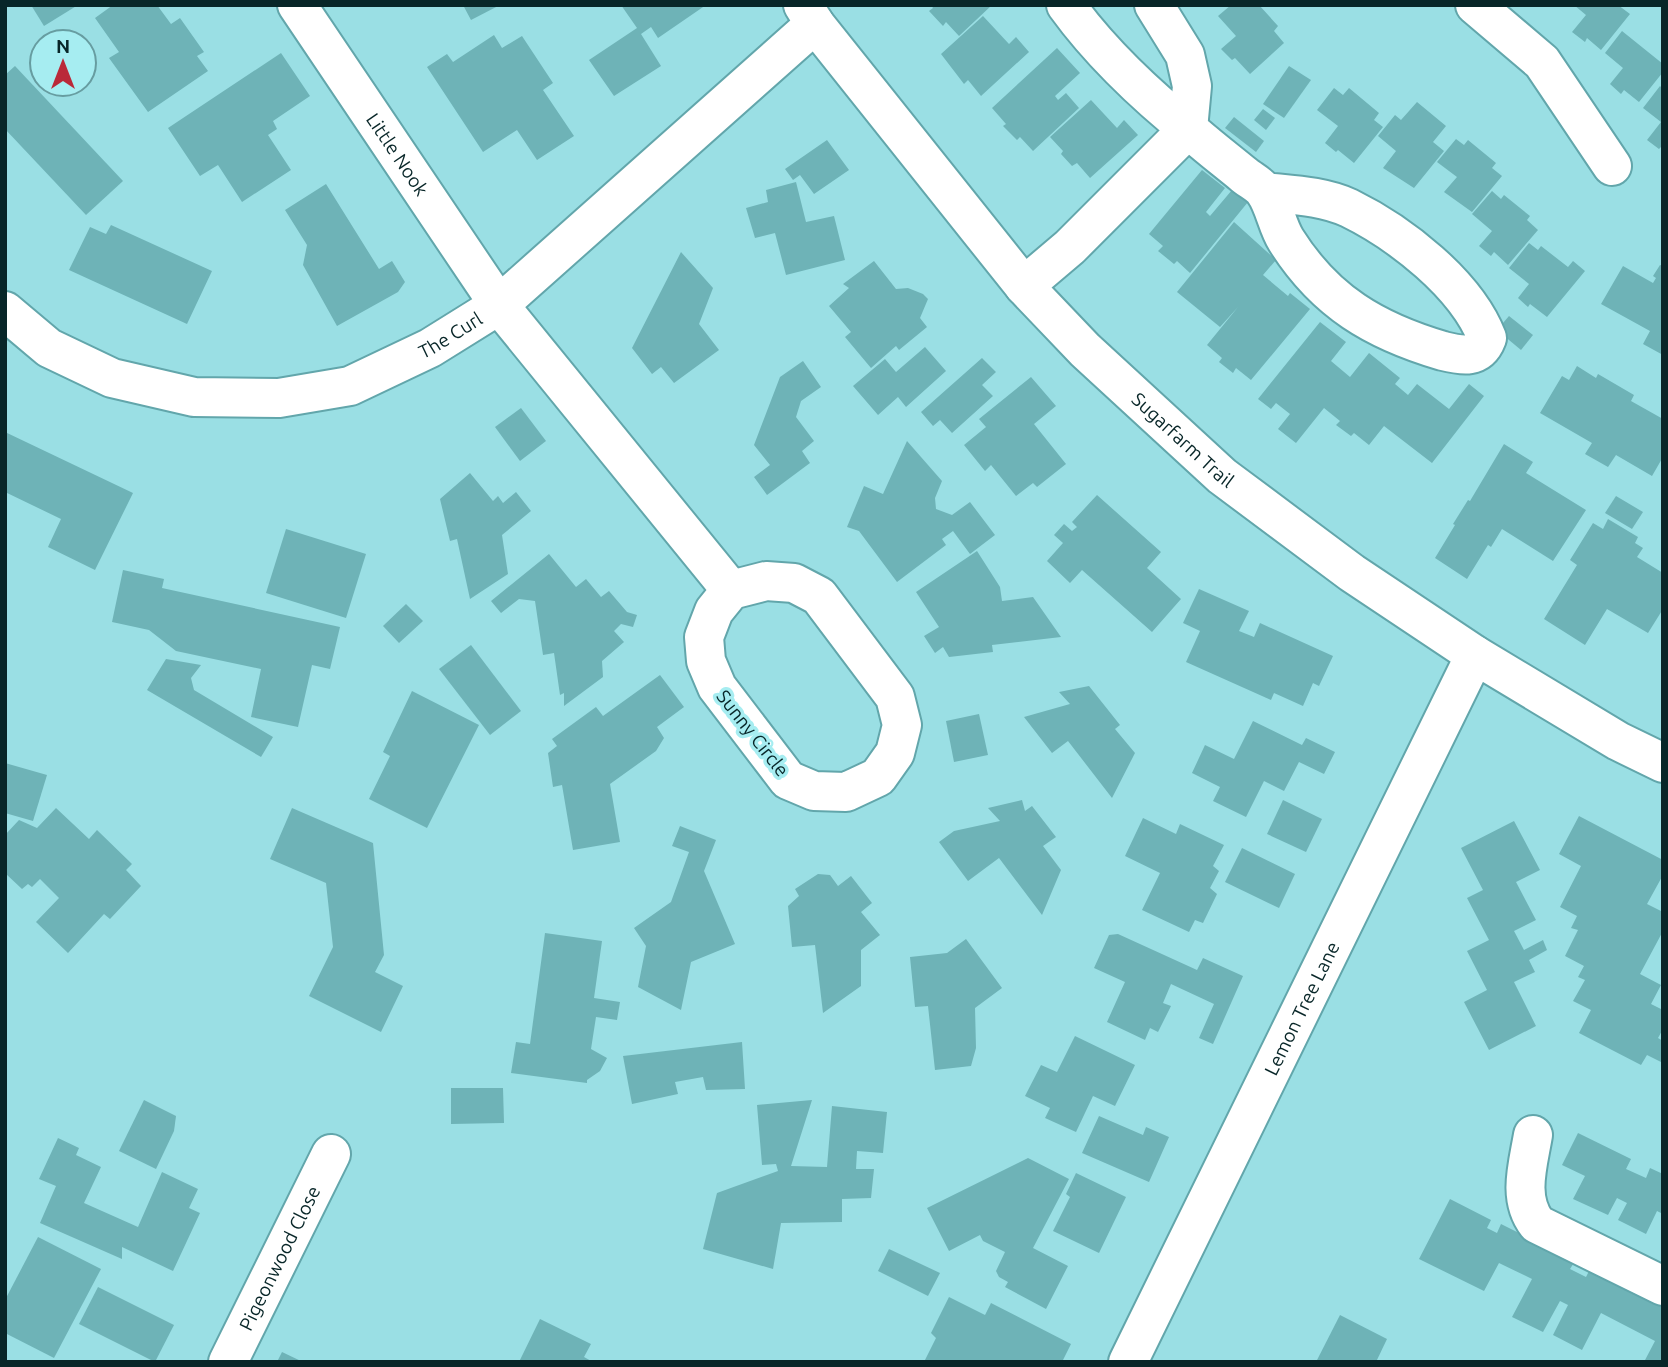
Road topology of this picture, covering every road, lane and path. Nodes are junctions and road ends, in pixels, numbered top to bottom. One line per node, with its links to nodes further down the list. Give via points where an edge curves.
1 (297, 5): 10 (street, Little Nook)
2 (1066, 5): 6 (street, via 1126,73)
3 (1154, 5): 6 (street, via 1185,55 1192,86)
4 (1475, 5): 7 (street, via 1542,62)
5 (809, 15): 9 (street, Sugarfarm Trail); 10 (street, The Curl)
6 (1188, 129): 8 (street); 9 (street, via 1070,247)
7 (1612, 166)
8 (1265, 192): 8 (street, via 1307,196 1347,208 1392,234 1445,276 1474,310 1488,338 1483,348 1475,354 1458,355 1386,332 1356,314 1321,286 1298,259 1280,231)
9 (1024, 286): 13 (street, Sugarfarm Trail, via 1085,350 1222,476 1352,573)
10 (499, 305): 11 (street, The Curl, via 430,348 350,386 279,398 194,397 112,378 49,348); 12 (street)
11 (5, 312)
12 (731, 590): 12 (street, Sunny Circle, via 766,581 794,583 819,596 895,697 902,725 895,753 878,777 846,792 814,791 788,780 717,687 706,661 704,637 714,611)
13 (1475, 655): 14 (street, Sugarfarm Trail); 19 (street, Lemon Tree Lane)
14 (1663, 763)
15 (1533, 1136): 17 (street, via 1525,1190 1537,1224)
16 (331, 1154): 18 (street, Pigeonwood Close)
17 (1663, 1286)
18 (228, 1362)
19 (1128, 1362)

